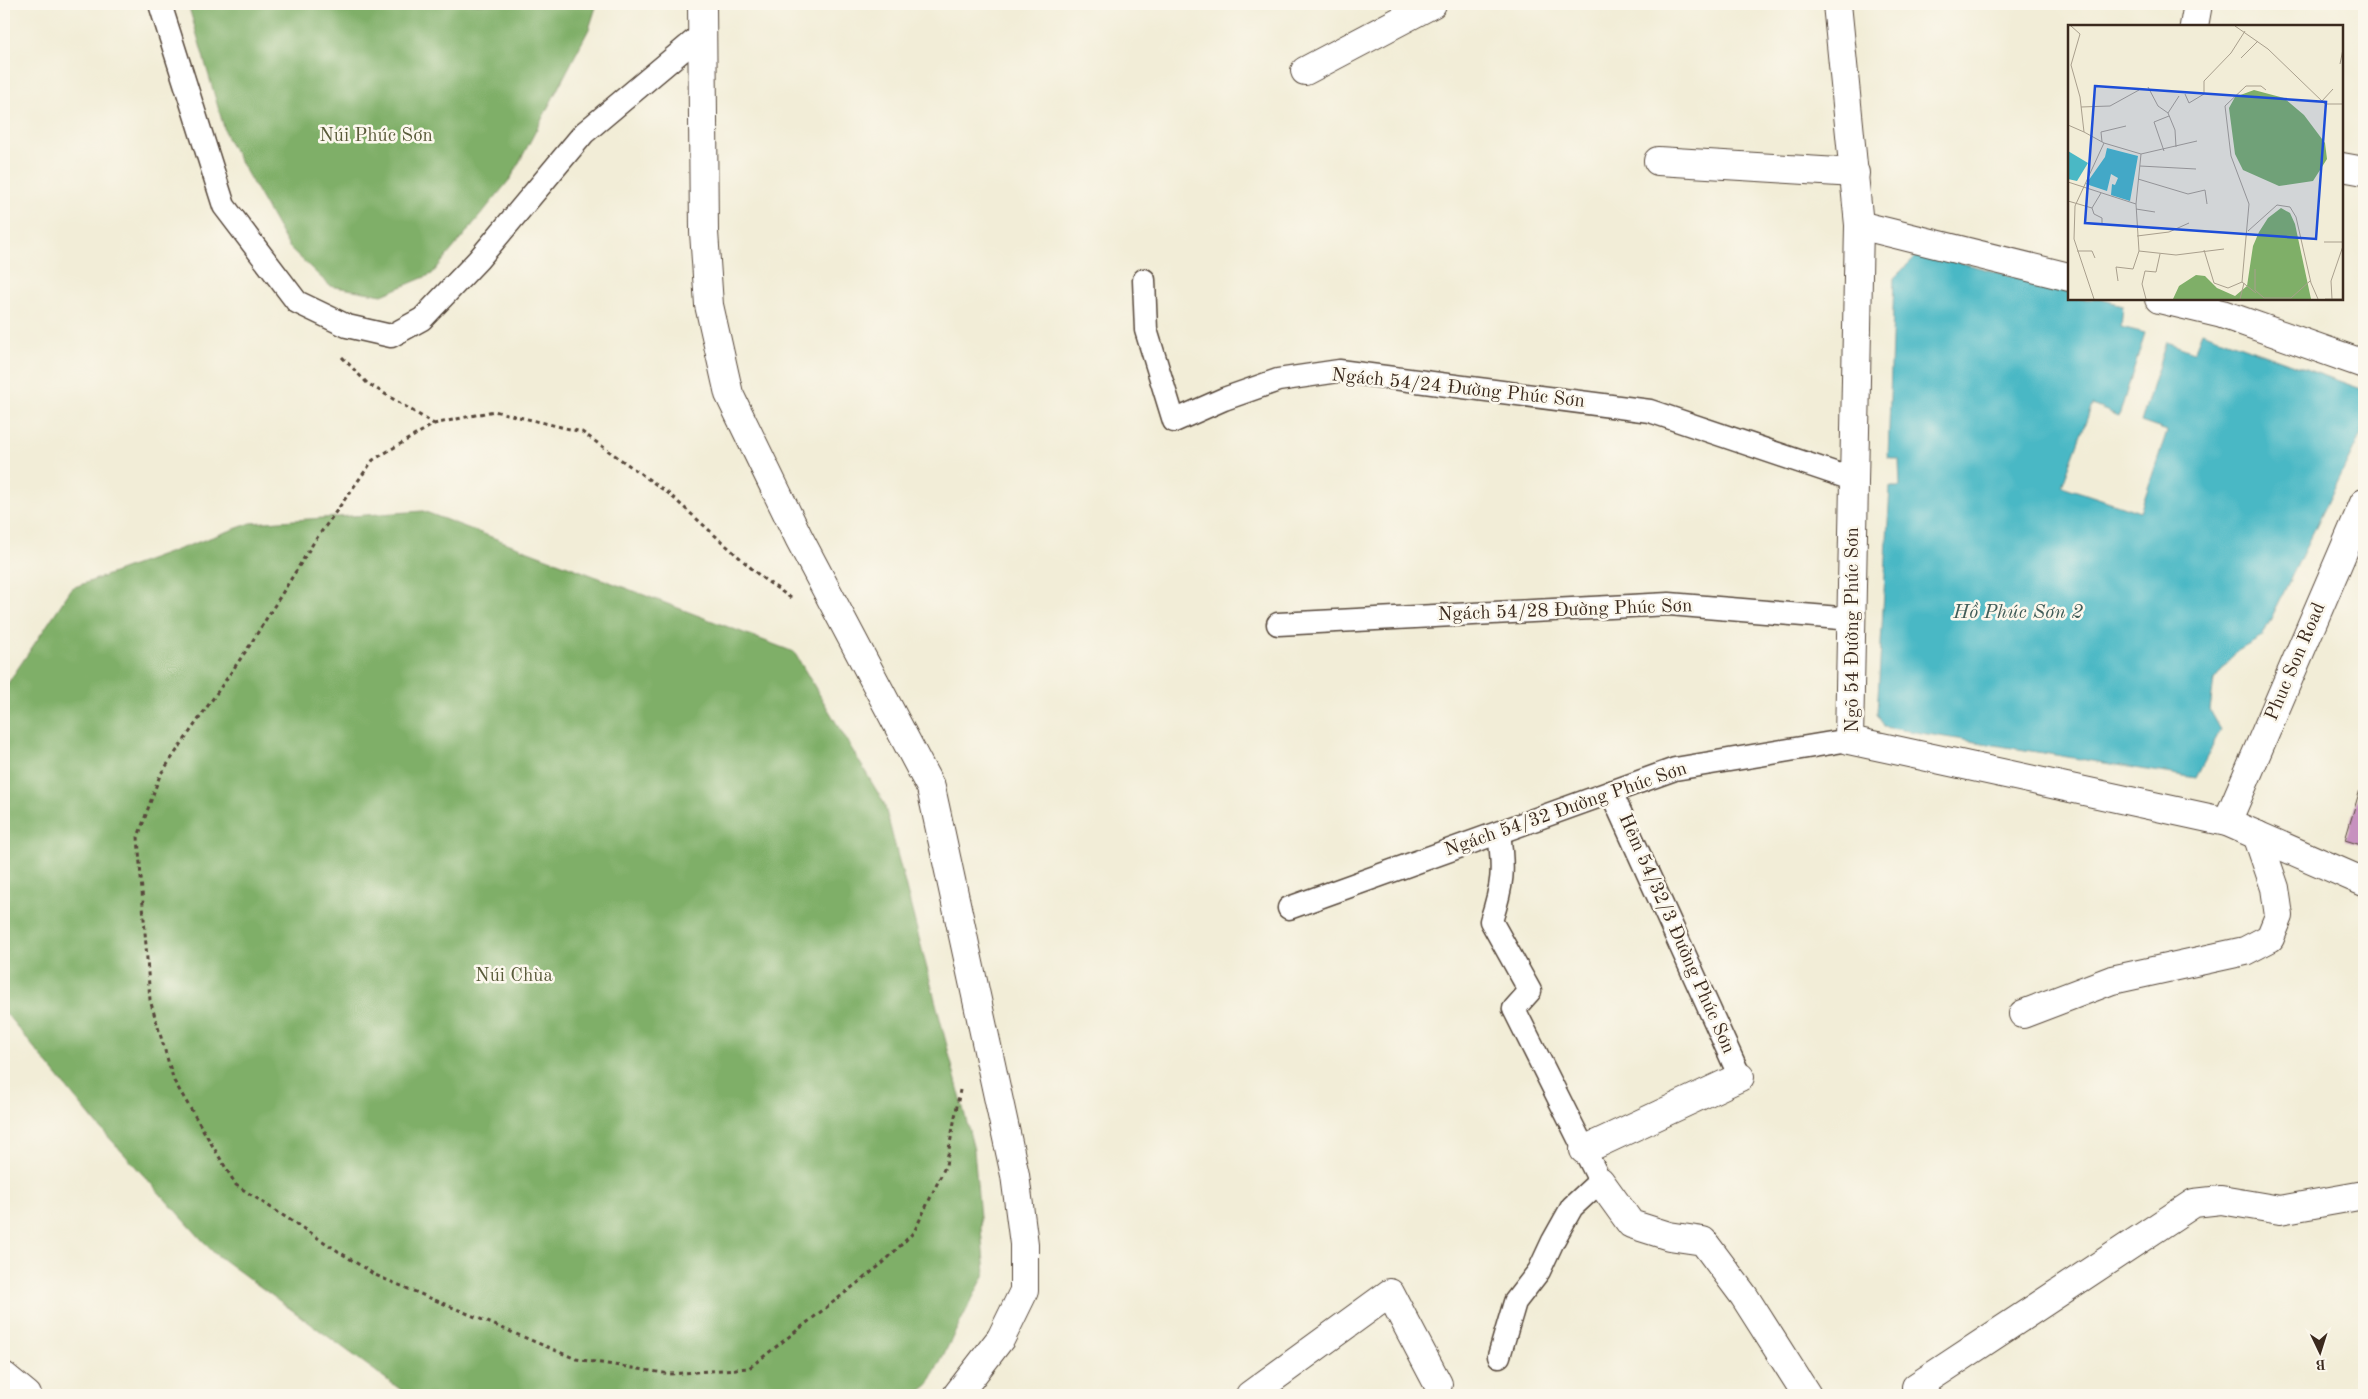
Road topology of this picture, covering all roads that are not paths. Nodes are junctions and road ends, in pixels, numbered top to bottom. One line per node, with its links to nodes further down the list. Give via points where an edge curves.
1 (160, 4): 7 (lane, via 224,206 297,302 347,326 392,336 422,319 478,260 584,133)
2 (702, 4): 7 (street)
3 (1432, 4): 8 (street)
4 (1837, 4): 12 (street, Ngõ 54 Đường Phúc Sơn)
5 (2198, 4): 6 (street)
6 (2194, 25)
7 (702, 34): 40 (street, via 704,232 709,305 729,394 799,538 931,788 1014,1175 1024,1244 1024,1291 1001,1338)
8 (1305, 70)
9 (1658, 161): 12 (street)
10 (2343, 167): 11 (street)
11 (2364, 171)
12 (1855, 173): 13 (street, Ngõ 54 Đường Phúc Sơn)
13 (1860, 225): 14 (street); 19 (street, Ngõ 54 Đường Phúc Sơn)
14 (2068, 276)
15 (1144, 280): 19 (lane, Ngách 54/24 Đường Phúc Sơn, via 1146,330 1174,421 1278,380 1339,371 1650,411)
16 (2169, 300): 17 (street)
17 (2226, 306): 18 (street)
18 (2364, 364)
19 (1854, 480): 21 (street, Ngõ 54 Đường Phúc Sơn)
20 (2364, 503): 25 (street, Phuc Son Road)
21 (1852, 618): 22 (lane, Ngách 54/28 Đường Phúc Sơn, via 1669,604); 23 (street, Ngõ 54 Đường Phúc Sơn)
22 (1278, 624)
23 (1849, 740): 24 (lane, Ngách 54/32 Đường Phúc Sơn, via 1676,769); 25 (street, Ngõ 54 Đường Phúc Sơn)
24 (1611, 792): 26 (lane, Ngách 54/32 Đường Phúc Sơn); 31 (lane, Hẻm 54/32/3 Đường Phúc Sơn)
25 (2227, 822): 27 (street, Ngõ 54 Đường Phúc Sơn)
26 (1499, 833): 29 (lane, Ngách 54/32 Đường Phúc Sơn); 32 (lane, via 1504,867 1491,921 1530,990 1514,1009)
27 (2257, 835): 28 (street, Ngõ 54 Đường Phúc Sơn); 30 (street, via 2275,888 2279,916 2270,938 2245,950 2112,980)
28 (2364, 882)
29 (1289, 908)
30 (2023, 1014)
31 (1740, 1077): 32 (street)
32 (1584, 1150): 33 (lane)
33 (1600, 1181): 35 (lane, via 1572,1207 1540,1272 1515,1302); 42 (street, via 1631,1224 1669,1236 1703,1241 1744,1296)
34 (2364, 1195): 38 (street, via 2280,1210 2221,1200 2194,1203)
35 (1499, 1356)
36 (4, 1376): 39 (street)
37 (1438, 1384): 41 (street, via 1390,1293)
38 (1916, 1387)
39 (27, 1395)
40 (957, 1395)
41 (1250, 1395)
42 (1807, 1395)

